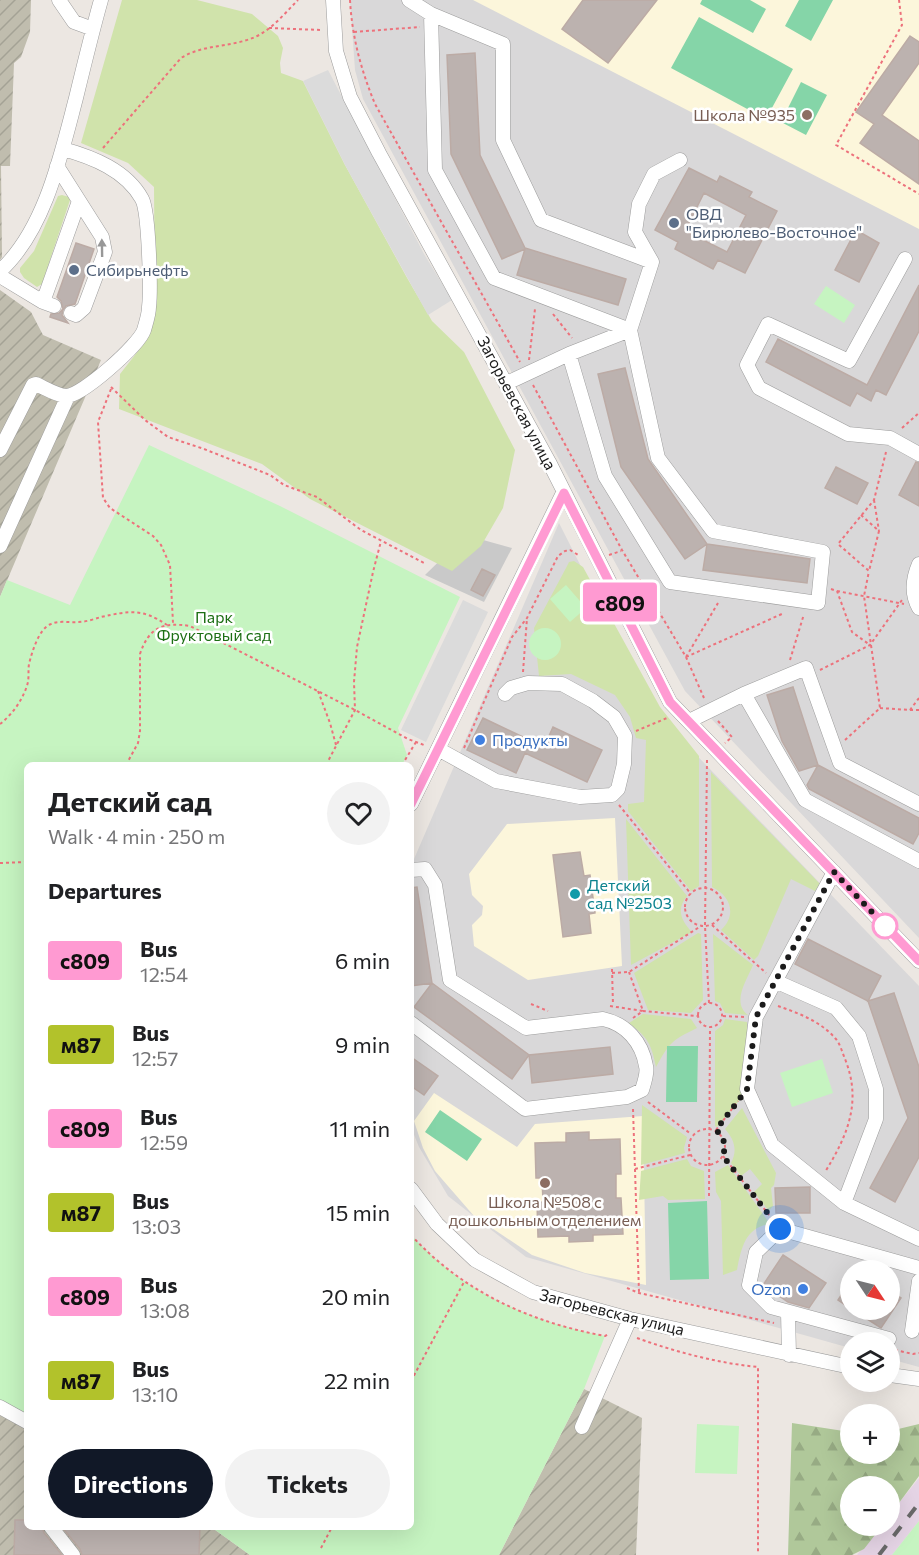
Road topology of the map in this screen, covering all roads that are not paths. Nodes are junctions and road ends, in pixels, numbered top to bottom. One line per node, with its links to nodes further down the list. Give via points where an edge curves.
1 (58, 0): 6 (street, via 74,21)
2 (101, 0): 6 (street)
3 (333, 0): 18 (street, Загорьевская улица, via 336,51 350,96)
4 (409, 0): 5 (street)
5 (431, 20): 12 (street, via 502,44 503,140 541,220); 16 (street, via 435,170 494,278)
6 (93, 29): 7 (street)
7 (63, 149): 9 (street); 19 (street, via 116,171 143,200 149,307 144,332 130,349 110,368)
8 (680, 160): 12 (street, via 654,174 639,204 635,232)
9 (57, 166): 10 (street); 13 (street, via 32,228 12,261)
10 (79, 201): 14 (street, via 48,304); 15 (street, one-way to 10, via 76,315 84,308 105,252 102,237)
11 (905, 259): 21 (street, via 849,361 768,324 747,365 759,388 848,434 890,438)
12 (652, 262): 16 (street)
13 (0, 271)
14 (0, 276)
15 (72, 313)
16 (630, 330): 17 (street); 17 (street, via 658,458 713,531 822,552 818,603 670,582 605,476)
17 (575, 352): 18 (street)
18 (507, 383): 22 (street, Загорьевская улица)
19 (68, 396): 20 (street, via 33,385); 23 (street)
20 (0, 450)
21 (919, 454)
22 (564, 493): 28 (street, Загорьевская улица, via 670,702); 29 (street)
23 (0, 546)
24 (919, 564): 25 (street, via 913,576)
25 (919, 608)
26 (505, 694): 29 (street, via 528,683 562,684 614,717 625,736 618,789 612,795 580,797 496,782)
27 (744, 694): 28 (street); 31 (street, via 806,668 840,763); 32 (street, via 805,800)
28 (689, 721): 34 (street, Загорьевская улица)
29 (438, 749): 30 (street)
30 (414, 798)
31 (919, 804)
32 (919, 861)
33 (414, 870): 37 (street, via 425,869 435,885 450,980 526,1028 603,1019 617,1024 638,1042 647,1068 642,1090 627,1097 525,1109)
34 (834, 872): 35 (street, Загорьевская улица); 36 (street)
35 (919, 961)
36 (775, 981): 39 (street, via 756,1017 747,1089 772,1145); 39 (street, via 836,1008 863,1047 876,1089 876,1119)
37 (414, 1025)
38 (414, 1193): 43 (street, Загорьевская улица, via 437,1224 476,1260 515,1283 547,1297)
39 (844, 1203): 40 (street)
40 (919, 1239)
41 (919, 1268): 44 (street, via 780,1229 756,1252 749,1285)
42 (919, 1281): 45 (street)
43 (630, 1318): 47 (street, Загорьевская улица); 53 (street)
44 (785, 1318): 46 (street); 47 (street)
45 (912, 1330)
46 (842, 1332)
47 (789, 1354): 48 (street, Загорьевская улица)
48 (840, 1365)
49 (900, 1376): 50 (street)
50 (919, 1379)
51 (0, 1407): 52 (street)
52 (24, 1420)
53 (582, 1427)
54 (53, 1530): 55 (street)
55 (73, 1555)

